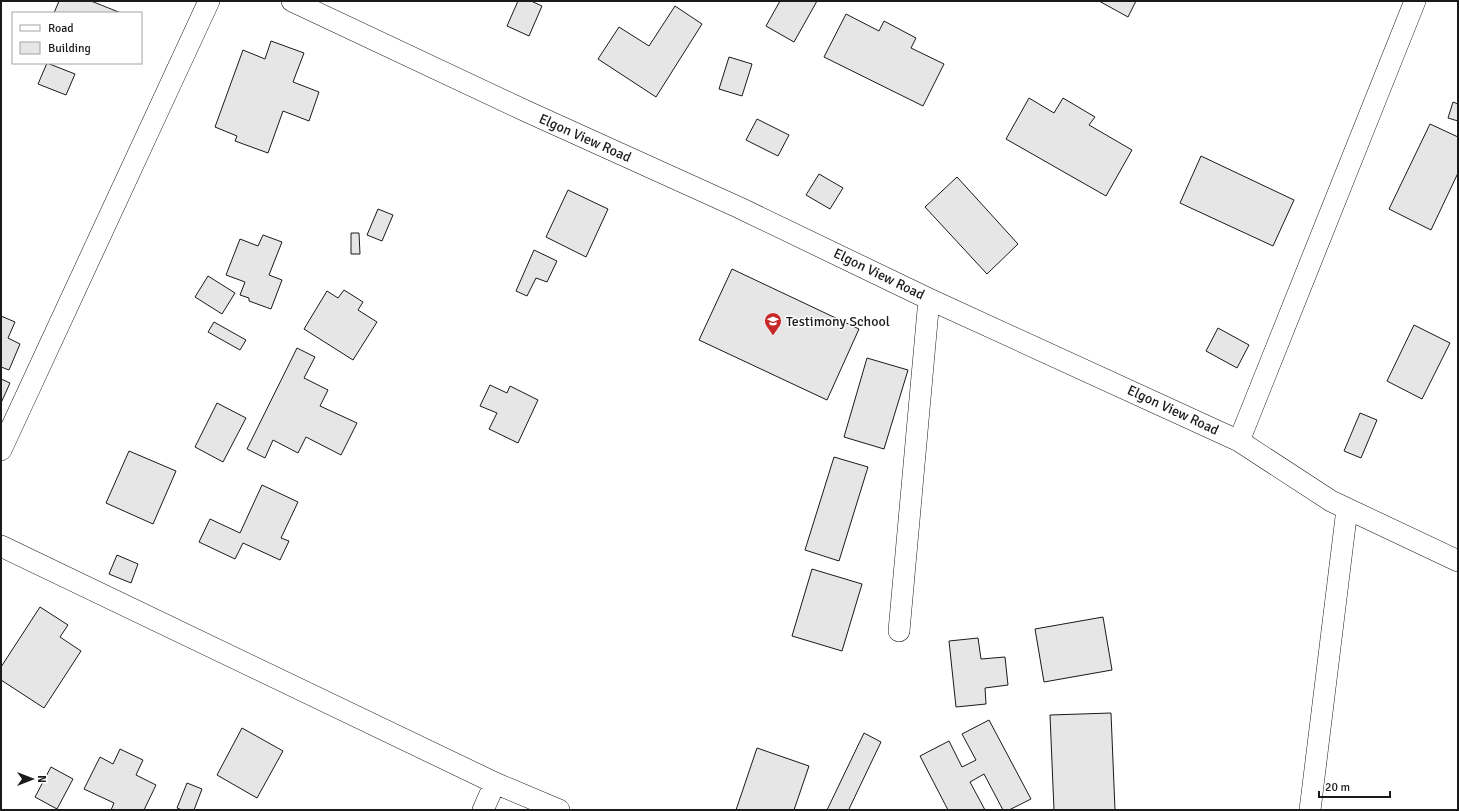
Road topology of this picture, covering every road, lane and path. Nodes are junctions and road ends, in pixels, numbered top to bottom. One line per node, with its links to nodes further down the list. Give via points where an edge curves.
1 (209, 1): 6 (street)
2 (292, 1): 4 (street, Elgon View Road, via 740,208)
3 (1415, 1): 5 (street)
4 (929, 299): 5 (street, Elgon View Road); 10 (street)
5 (1239, 441): 7 (street, Elgon View Road)
6 (1, 450)
7 (1347, 509): 9 (street, Elgon View Road); 14 (street)
8 (1, 546): 11 (street)
9 (1458, 560)
10 (899, 631)
11 (495, 783): 12 (street); 13 (street)
12 (483, 810)
13 (559, 810)
14 (1310, 810)

